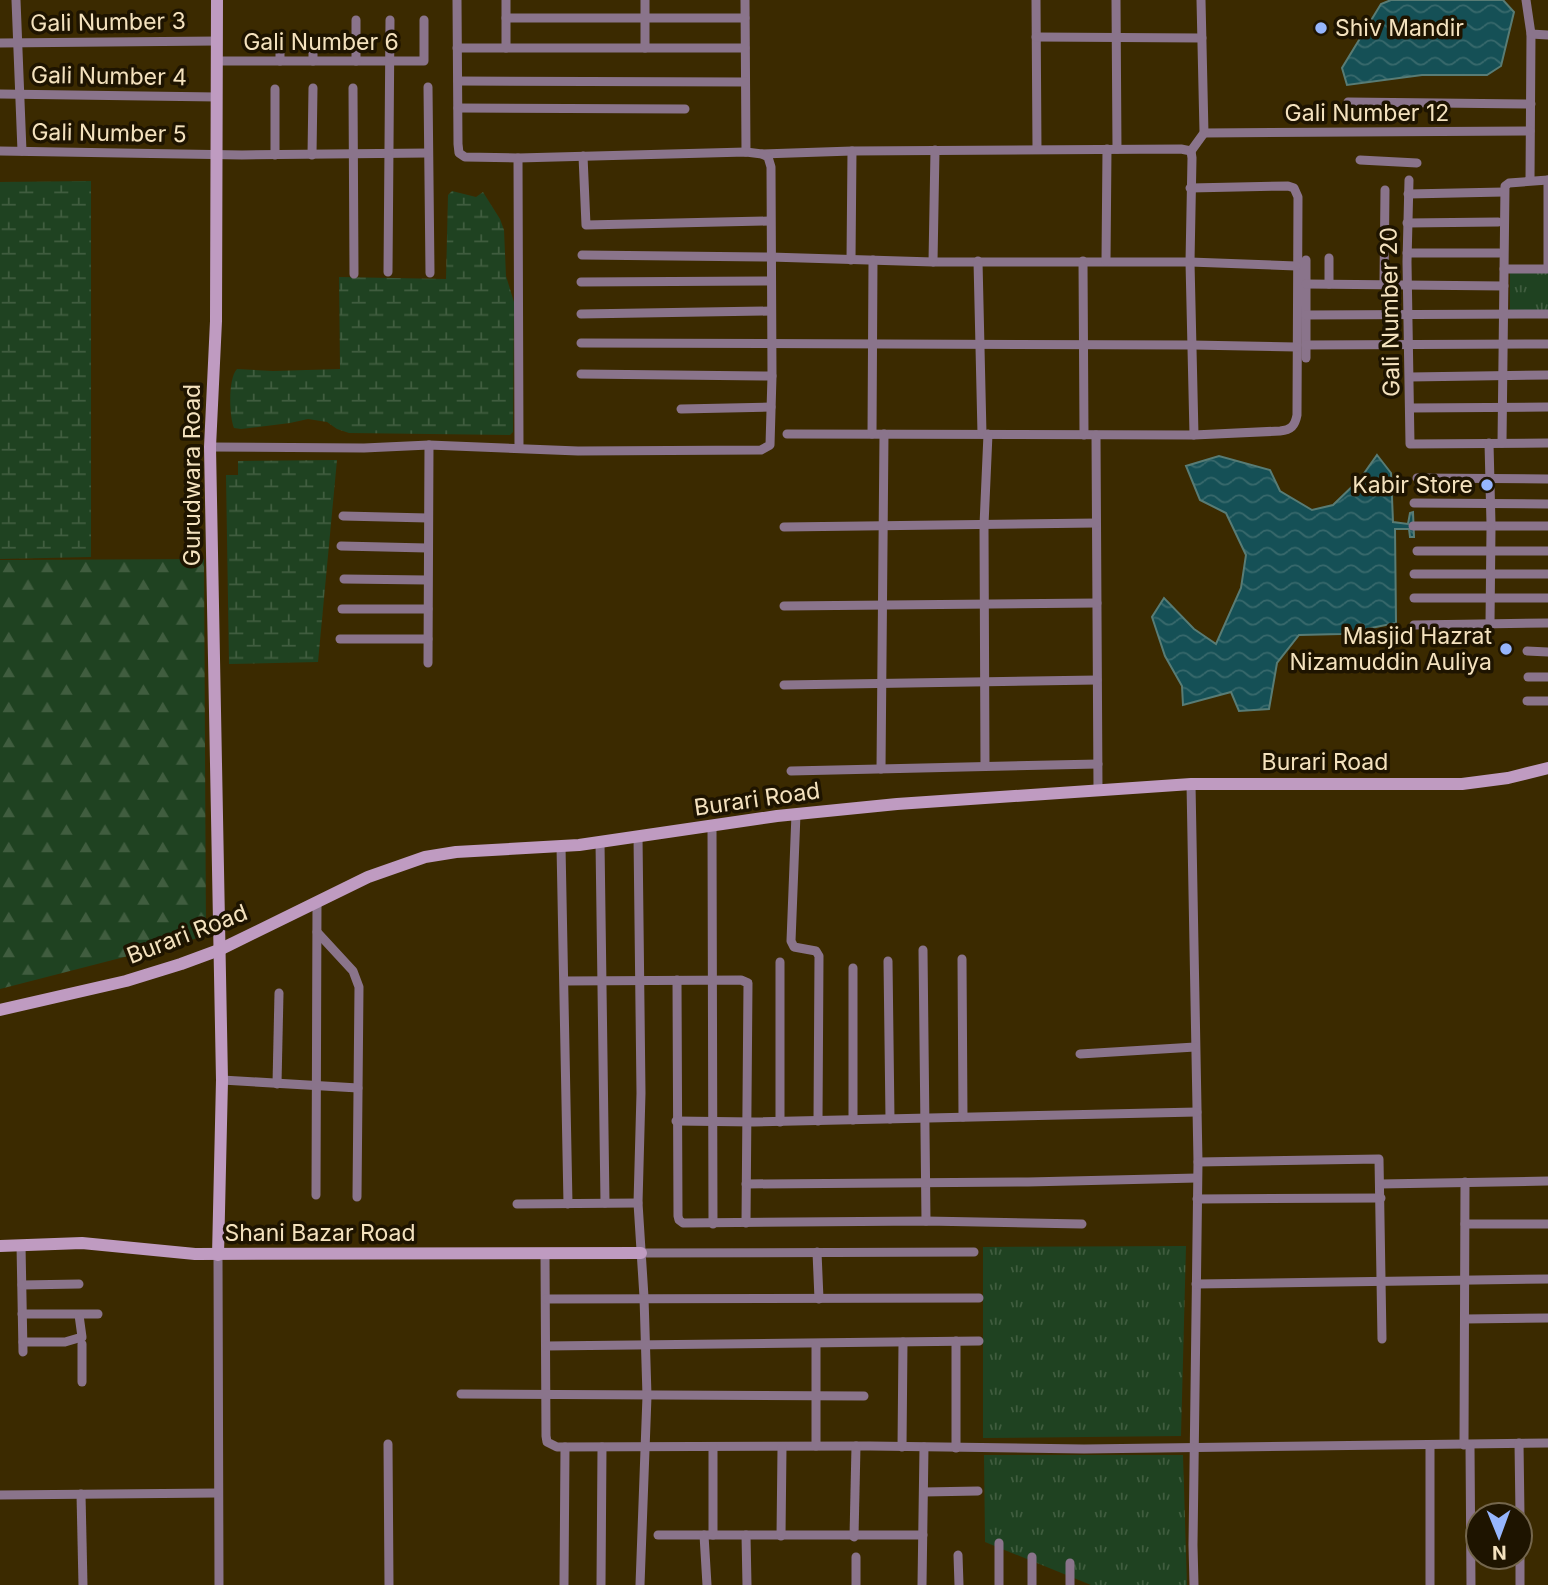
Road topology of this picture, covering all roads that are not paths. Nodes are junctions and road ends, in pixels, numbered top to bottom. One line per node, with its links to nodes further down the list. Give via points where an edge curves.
1 (16, 0): 26 (street)
2 (217, 0): 23 (street, Gurudwara Road)
3 (457, 0): 27 (street)
4 (506, 0): 11 (street)
5 (645, 0): 12 (street)
6 (745, 0): 13 (street)
7 (1036, 0): 19 (street)
8 (1116, 0): 20 (street)
9 (1201, 0): 21 (street)
10 (1526, 0): 17 (street)
11 (506, 18): 12 (street); 28 (street)
12 (645, 18): 13 (street); 29 (street)
13 (745, 18): 30 (street)
14 (356, 20): 34 (street)
15 (390, 20): 35 (street)
16 (424, 20): 35 (street, Gali Number 6, via 424,61)
17 (1531, 34): 18 (street); 46 (street)
18 (1548, 35)
19 (1036, 37): 20 (street); 51 (street)
20 (1116, 38): 21 (street); 52 (street)
21 (1202, 38): 50 (street)
22 (280, 40): 32 (street)
23 (217, 41): 26 (street, Gali Number 3); 31 (street, Gurudwara Road)
24 (313, 41): 33 (street)
25 (0, 43): 26 (street, Gali Number 3)
26 (16, 43): 43 (street)
27 (457, 48): 28 (street); 36 (street)
28 (506, 48): 29 (street)
29 (645, 48): 30 (street)
30 (745, 48): 37 (street)
31 (217, 61): 32 (street, Gali Number 6); 44 (street, Gurudwara Road)
32 (280, 61): 33 (street, Gali Number 6)
33 (313, 61): 34 (street, Gali Number 6)
34 (356, 61): 35 (street, Gali Number 6)
35 (390, 61): 63 (street)
36 (458, 81): 37 (street); 47 (street)
37 (745, 82): 58 (street)
38 (428, 87): 59 (street)
39 (313, 88): 65 (street)
40 (353, 88): 62 (street)
41 (275, 89): 64 (street)
42 (0, 94): 43 (street, Gali Number 4)
43 (19, 94): 44 (street, Gali Number 4); 53 (street)
44 (217, 97): 61 (street, Gurudwara Road)
45 (1348, 103): 46 (street)
46 (1531, 104): 49 (street)
47 (458, 108): 48 (street); 67 (street, via 459,153 473,158)
48 (685, 108)
49 (1531, 131): 50 (street, Gali Number 12); 71 (street)
50 (1204, 133): 57 (street)
51 (1037, 149): 52 (street); 54 (street)
52 (1112, 149): 57 (street); 90 (street)
53 (22, 150): 55 (street, Gali Number 5); 61 (street, Gali Number 5)
54 (935, 150): 56 (street); 91 (street)
55 (0, 151)
56 (852, 151): 60 (street); 85 (street)
57 (1191, 151): 73 (street)
58 (746, 152): 60 (street); 66 (street)
59 (428, 153): 63 (street, Gali Number 5); 97 (street)
60 (762, 153): 77 (street, via 770,161)
61 (217, 154): 64 (street, Gali Number 5); 144 (street, Gurudwara Road)
62 (353, 154): 63 (street, Gali Number 5); 65 (street, Gali Number 5); 98 (street)
63 (391, 154): 96 (street)
64 (275, 155): 65 (street, Gali Number 5)
65 (312, 155)
66 (583, 156): 67 (street); 77 (street, via 586,225)
67 (517, 158): 145 (street)
68 (1360, 160): 69 (street)
69 (1417, 163)
70 (1409, 180): 76 (street, Gali Number 20)
71 (1530, 180): 72 (street); 75 (street, via 1509,183)
72 (1548, 180): 95 (street)
73 (1190, 188): 92 (street); 93 (street, via 1294,188)
74 (1385, 190): 103 (street)
75 (1504, 191): 76 (street); 94 (street)
76 (1408, 194): 79 (street, Gali Number 20)
77 (769, 221): 83 (street)
78 (1497, 222): 79 (street)
79 (1407, 223): 80 (street, Gali Number 20)
80 (1407, 253): 81 (street); 104 (street, Gali Number 20)
81 (1500, 253)
82 (582, 255): 83 (street)
83 (770, 257): 85 (street); 99 (street)
84 (1329, 258): 102 (street)
85 (851, 260): 86 (street)
86 (873, 260): 91 (street); 116 (street)
87 (1306, 260): 101 (street)
88 (978, 261): 89 (street); 91 (street); 117 (street)
89 (1083, 261): 90 (street); 118 (street)
90 (1106, 261): 92 (street)
91 (933, 262)
92 (1190, 262): 93 (street); 119 (street)
93 (1296, 266): 121 (street)
94 (1504, 269): 95 (street); 105 (street)
95 (1548, 269)
96 (388, 272)
97 (430, 273)
98 (354, 274)
99 (770, 281): 100 (street); 106 (street)
100 (581, 282)
101 (1306, 284): 102 (street); 111 (street)
102 (1329, 284): 103 (street)
103 (1384, 285): 104 (street)
104 (1409, 285): 105 (street); 110 (street, Gali Number 20)
105 (1504, 286): 108 (street)
106 (771, 311): 107 (street); 113 (street)
107 (581, 314)
108 (1504, 314): 109 (street); 110 (street); 114 (street)
109 (1548, 314)
110 (1409, 315): 111 (street); 120 (street, Gali Number 20)
111 (1306, 316): 121 (street)
112 (581, 343): 113 (street)
113 (771, 344): 116 (street); 125 (street)
114 (1503, 344): 115 (street); 120 (street); 124 (street)
115 (1548, 344)
116 (874, 345): 117 (street); 134 (street)
117 (981, 345): 118 (street); 136 (street)
118 (1085, 345): 119 (street); 137 (street)
119 (1192, 345): 121 (street); 139 (street)
120 (1410, 345): 121 (street); 126 (street, Gali Number 20)
121 (1301, 346): 122 (street); 139 (street, via 1294,426 1280,431)
122 (1306, 358)
123 (581, 374): 125 (street)
124 (1503, 375): 126 (street); 127 (street); 129 (street)
125 (772, 376): 128 (street)
126 (1410, 376): 131 (street, Gali Number 20)
127 (1548, 376)
128 (771, 407): 132 (street); 145 (street, via 769,445 761,450 578,452)
129 (1503, 407): 130 (street); 131 (street); 141 (street)
130 (1548, 407)
131 (1410, 408): 140 (street, Gali Number 20, via 1410,444)
132 (681, 409)
133 (787, 434): 134 (street)
134 (872, 434): 135 (street)
135 (884, 434): 136 (street); 156 (street)
136 (985, 434): 137 (street); 155 (street)
137 (1084, 435): 138 (street)
138 (1096, 435): 139 (street); 154 (street)
139 (1194, 435)
140 (1489, 443): 141 (street); 147 (street)
141 (1502, 443): 142 (street)
142 (1548, 443)
143 (429, 445): 144 (street); 145 (street); 153 (street)
144 (210, 447): 210 (street, Gurudwara Road)
145 (519, 448)
146 (1417, 478): 147 (street)
147 (1490, 478): 148 (street); 150 (street)
148 (1548, 479)
149 (1413, 503): 150 (street)
150 (1491, 503): 151 (street); 158 (street)
151 (1548, 504)
152 (343, 516): 153 (street)
153 (428, 517): 162 (street)
154 (1096, 523): 155 (street); 174 (street)
155 (985, 525): 156 (street); 175 (street)
156 (882, 526): 160 (street); 176 (street)
157 (1413, 526): 158 (street)
158 (1491, 526): 159 (street); 164 (street)
159 (1548, 526)
160 (784, 527)
161 (341, 547): 162 (street)
162 (428, 548): 170 (street)
163 (1417, 551): 164 (street)
164 (1491, 551): 165 (street); 167 (street)
165 (1548, 551)
166 (1414, 574): 167 (street)
167 (1490, 574): 168 (street); 172 (street)
168 (1548, 574)
169 (344, 579): 170 (street)
170 (427, 580): 179 (street)
171 (1414, 598): 172 (street)
172 (1490, 598): 173 (street); 180 (street)
173 (1548, 598)
174 (1097, 603): 175 (street); 190 (street)
175 (985, 604): 176 (street); 191 (street)
176 (881, 605): 177 (street); 192 (street)
177 (783, 606)
178 (342, 609): 179 (street)
179 (428, 609): 184 (street)
180 (1490, 623): 181 (street); 182 (street)
181 (1548, 623)
182 (1414, 625)
183 (340, 639): 184 (street)
184 (428, 639): 187 (street)
185 (1527, 651): 186 (street)
186 (1548, 652)
187 (428, 663)
188 (1528, 677): 189 (street)
189 (1548, 677)
190 (1097, 680): 191 (street); 196 (street)
191 (986, 682): 192 (street); 197 (street)
192 (882, 684): 193 (street); 199 (street)
193 (784, 685)
194 (1527, 701): 195 (street)
195 (1548, 701)
196 (1098, 764): 197 (street); 202 (street)
197 (985, 766): 199 (street)
198 (1548, 768): 201 (street, Burari Road, via 1462,784)
199 (881, 769): 200 (street)
200 (791, 771)
201 (1191, 784): 202 (street, Burari Road); 223 (street)
202 (1098, 789): 203 (street, Burari Road)
203 (796, 814): 204 (street, Burari Road); 235 (street, via 791,941 794,947 816,951 819,956)
204 (712, 825): 205 (street, Burari Road); 220 (street)
205 (638, 836): 206 (street, Burari Road); 217 (street)
206 (600, 842): 207 (street, Burari Road); 216 (street)
207 (561, 846): 208 (street, Burari Road, via 425,857); 219 (street)
208 (317, 902): 209 (street); 210 (street, Burari Road)
209 (317, 932): 227 (street); 228 (street, via 353,971 359,987)
210 (219, 950): 222 (street, Burari Road, via 126,981); 225 (street, Gurudwara Road)
211 (923, 950): 231 (street)
212 (962, 959): 230 (street)
213 (888, 961): 232 (street)
214 (780, 962): 238 (street)
215 (853, 968): 233 (street)
216 (601, 980): 217 (street); 219 (street); 250 (street)
217 (641, 980): 218 (street); 251 (street)
218 (677, 980): 220 (street); 234 (street)
219 (565, 981): 253 (street)
220 (712, 981): 236 (street); 237 (street, via 748,983)
221 (279, 993): 226 (street)
222 (0, 1010)
223 (1195, 1047): 224 (street); 229 (street)
224 (1080, 1054)
225 (222, 1080): 226 (street); 266 (street, Gurudwara Road)
226 (277, 1084): 227 (street)
227 (316, 1086): 228 (street); 246 (street)
228 (358, 1088): 247 (street)
229 (1196, 1112): 230 (street); 239 (street)
230 (963, 1117): 231 (street)
231 (925, 1118): 232 (street); 241 (street)
232 (890, 1119): 233 (street)
233 (853, 1120): 235 (street)
234 (676, 1121): 236 (street); 256 (street, via 679,1220)
235 (818, 1121): 238 (street)
236 (713, 1122): 237 (street); 256 (street)
237 (748, 1122): 238 (street); 244 (street)
238 (780, 1122)
239 (1198, 1162): 240 (street); 245 (street, via 1376,1157)
240 (1197, 1178): 241 (street); 249 (street)
241 (924, 1181): 244 (street); 254 (street)
242 (1548, 1181): 243 (street)
243 (1465, 1182): 245 (street); 258 (street)
244 (747, 1184): 255 (street)
245 (1380, 1184): 248 (street)
246 (316, 1195)
247 (357, 1197)
248 (1381, 1198): 249 (street); 269 (street)
249 (1197, 1199): 271 (street)
250 (605, 1203): 251 (street); 253 (street)
251 (638, 1203): 264 (street)
252 (517, 1204): 253 (street)
253 (568, 1204)
254 (926, 1221): 255 (street); 257 (street)
255 (746, 1223): 256 (street)
256 (713, 1224)
257 (1082, 1224)
258 (1465, 1224): 259 (street); 268 (street)
259 (1548, 1224)
260 (21, 1245): 261 (street, Shani Bazar Road); 266 (street, Shani Bazar Road, via 82,1243); 272 (street)
261 (0, 1246)
262 (817, 1252): 263 (street); 264 (street); 276 (street)
263 (974, 1252)
264 (641, 1253): 265 (street, Shani Bazar Road); 273 (street)
265 (545, 1254): 266 (street, Shani Bazar Road); 275 (street)
266 (218, 1255): 314 (street)
267 (1548, 1279): 268 (street)
268 (1465, 1280): 269 (street); 280 (street)
269 (1381, 1281): 271 (street); 282 (street)
270 (79, 1284): 272 (street)
271 (1196, 1284): 311 (street)
272 (22, 1285): 277 (street)
273 (644, 1297): 275 (street); 276 (street); 288 (street)
274 (979, 1298): 276 (street)
275 (546, 1299): 289 (street)
276 (819, 1299)
277 (22, 1314): 279 (street); 279 (street, via 23,1347 82,1338)
278 (98, 1314): 279 (street)
279 (79, 1315)
280 (1465, 1318): 281 (street); 300 (street)
281 (1548, 1318)
282 (1382, 1339)
283 (956, 1341): 284 (street); 285 (street); 309 (street)
284 (979, 1341)
285 (903, 1342): 287 (street); 307 (street)
286 (82, 1344): 290 (street)
287 (816, 1344): 288 (street); 294 (street)
288 (645, 1345): 289 (street); 293 (street)
289 (547, 1346): 292 (street)
290 (82, 1382)
291 (461, 1394): 292 (street)
292 (545, 1395): 293 (street); 303 (street, via 547,1442)
293 (647, 1395): 294 (street); 305 (street)
294 (816, 1396): 295 (street); 301 (street)
295 (864, 1396)
296 (1519, 1443): 297 (street); 300 (street); 317 (street)
297 (1548, 1443)
298 (388, 1444): 331 (street)
299 (1430, 1445): 300 (street); 311 (street); 344 (street)
300 (1467, 1445): 345 (street)
301 (816, 1446): 302 (street); 310 (street)
302 (856, 1446): 307 (street); 323 (street)
303 (565, 1447): 304 (street); 332 (street)
304 (602, 1447): 305 (street); 333 (street)
305 (644, 1447): 306 (street); 334 (street)
306 (713, 1447): 310 (street); 319 (street)
307 (902, 1447): 308 (street)
308 (924, 1447): 309 (street); 313 (street)
309 (956, 1447): 311 (street)
310 (782, 1448): 322 (street)
311 (1194, 1448): 343 (street)
312 (978, 1491): 313 (street)
313 (923, 1492): 321 (street)
314 (217, 1493): 315 (street); 330 (street)
315 (81, 1494): 316 (street); 329 (street)
316 (0, 1495)
317 (1520, 1501)
318 (658, 1535): 319 (street)
319 (708, 1535): 320 (street); 335 (street)
320 (746, 1535): 322 (street); 336 (street)
321 (923, 1535): 323 (street); 338 (street)
322 (781, 1536): 323 (street)
323 (854, 1537)
324 (999, 1543): 340 (street)
325 (958, 1555): 339 (street)
326 (856, 1557): 337 (street)
327 (1032, 1557): 341 (street)
328 (1070, 1563): 342 (street)
329 (83, 1585)
330 (219, 1585)
331 (389, 1585)
332 (564, 1585)
333 (601, 1585)
334 (640, 1585)
335 (707, 1585)
336 (747, 1585)
337 (856, 1585)
338 (922, 1585)
339 (959, 1585)
340 (999, 1585)
341 (1032, 1585)
342 (1070, 1585)
343 (1194, 1585)
344 (1430, 1585)
345 (1471, 1585)

